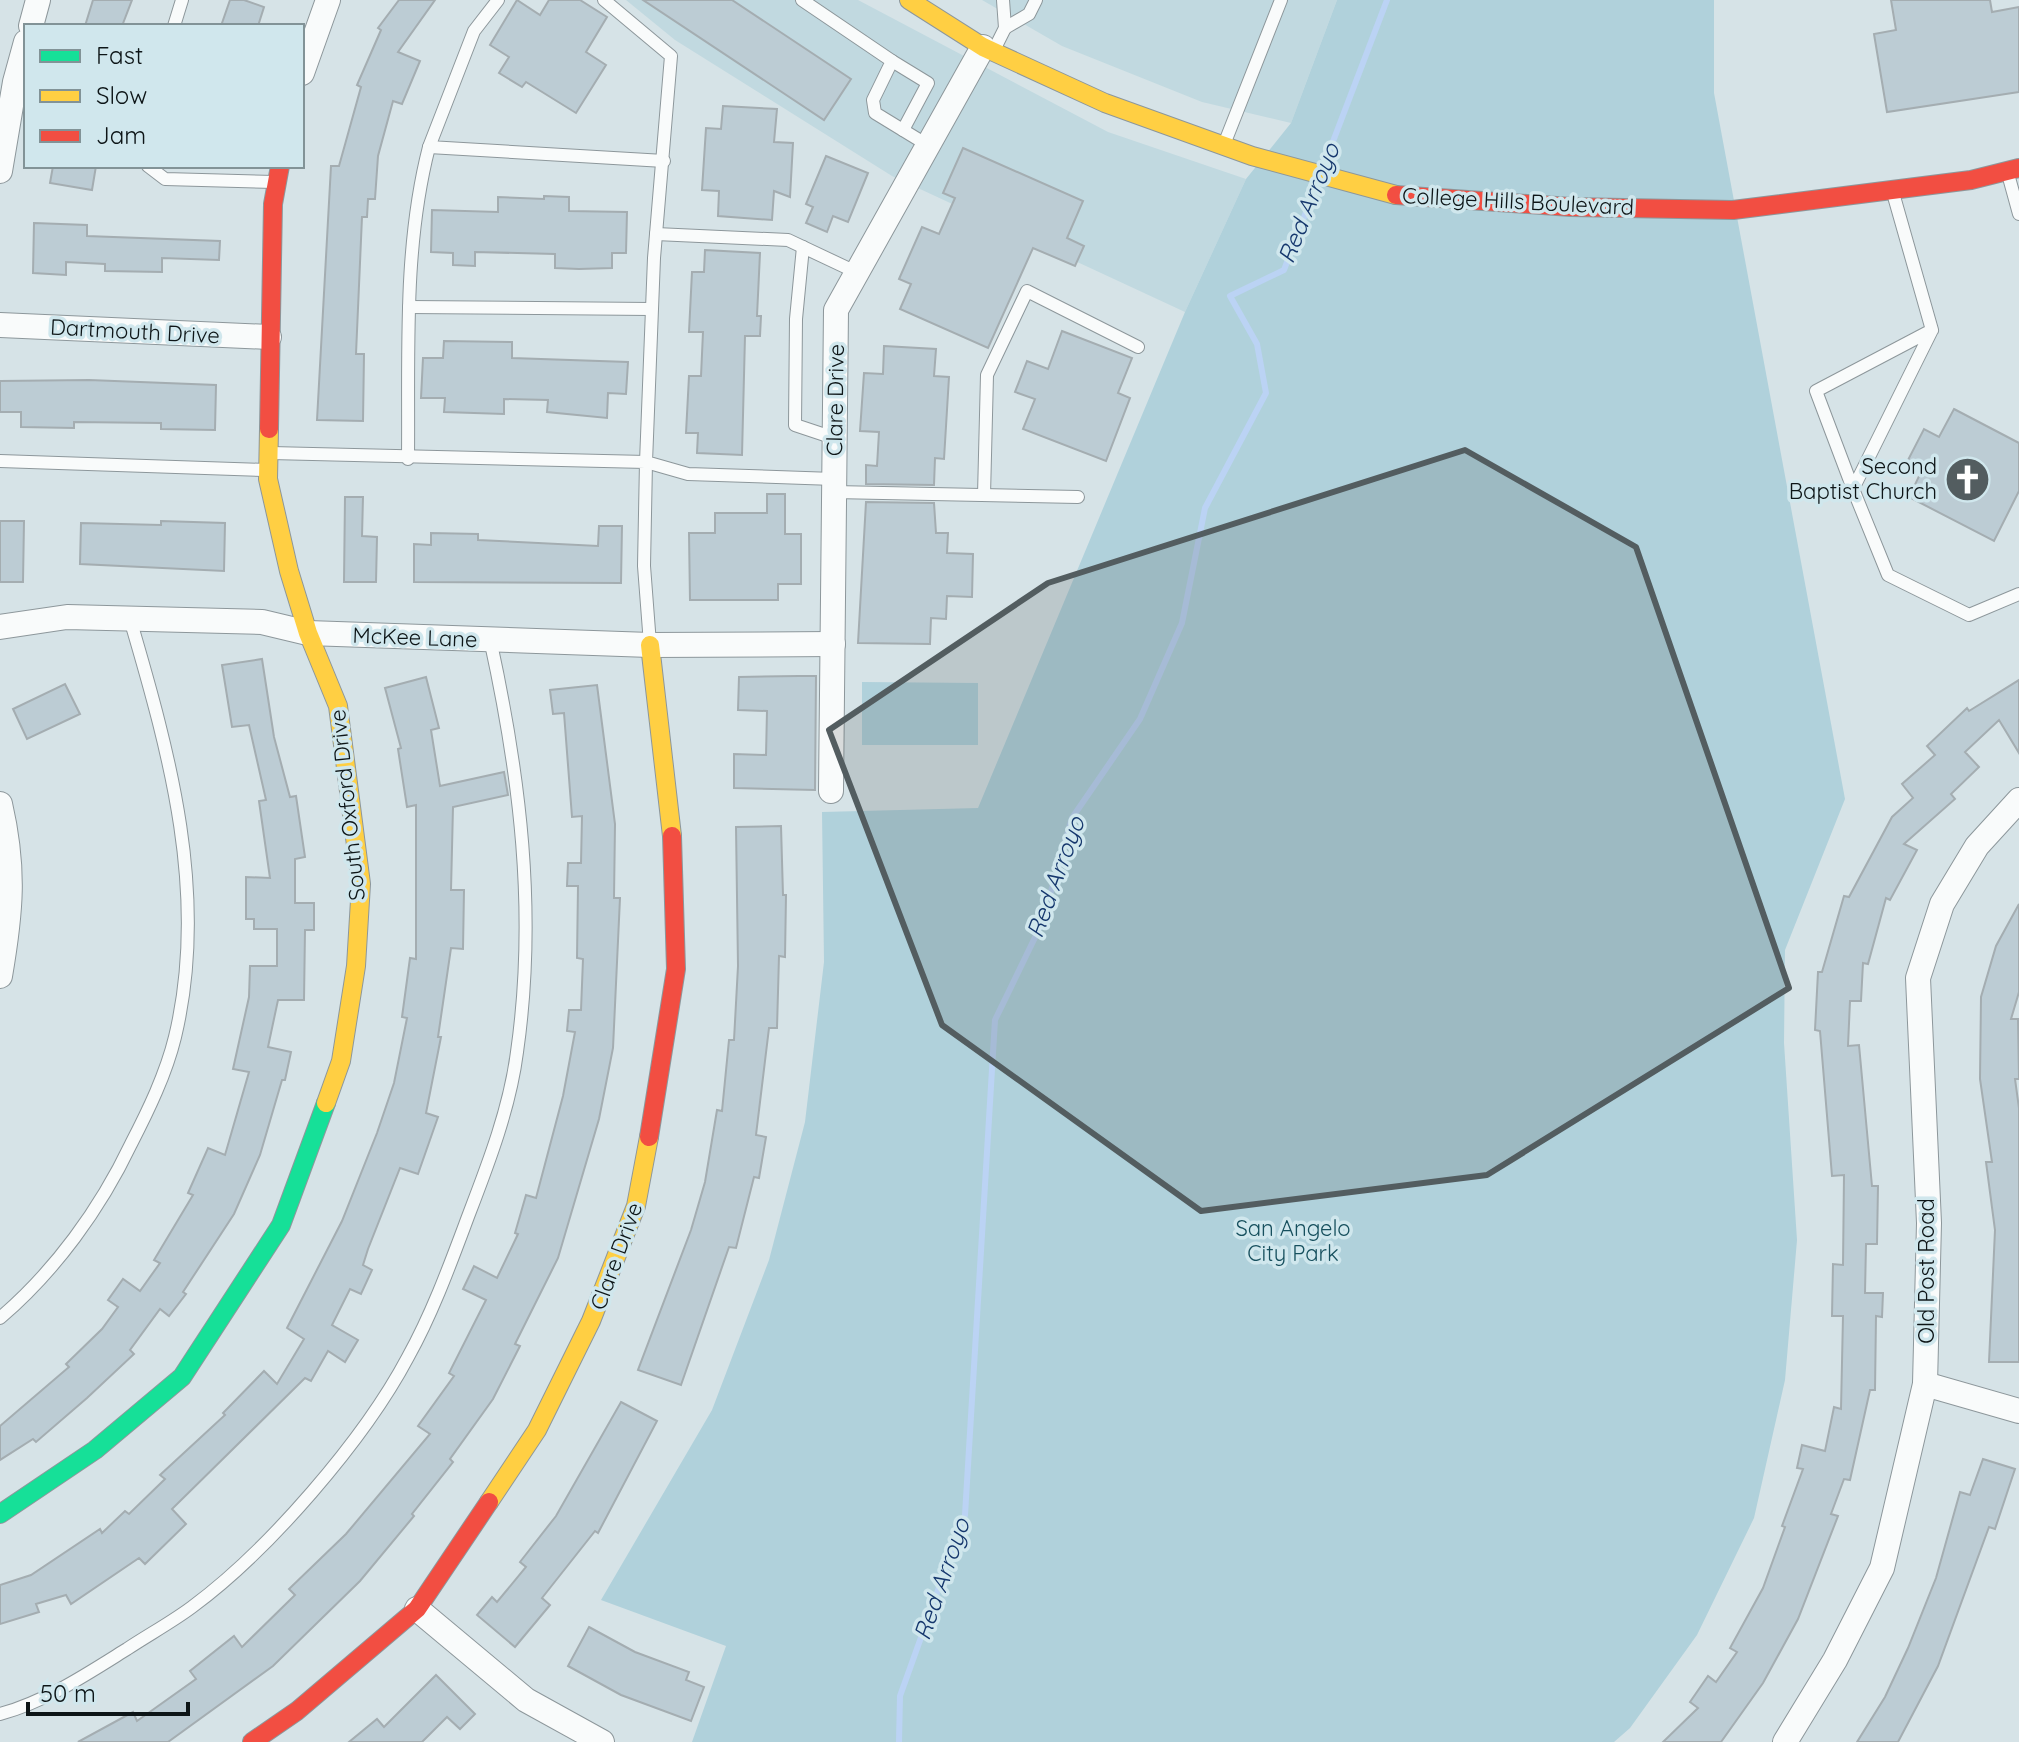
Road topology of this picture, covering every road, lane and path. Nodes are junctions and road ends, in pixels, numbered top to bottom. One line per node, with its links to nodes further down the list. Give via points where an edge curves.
1 (38, 0): 11 (street)
2 (182, 0): 12 (lane)
3 (328, 0): 17 (street)
4 (498, 0): 21 (lane, via 474,31)
5 (604, 0): 22 (lane, via 671,56)
6 (802, 0): 16 (lane)
7 (909, 0): 15 (street, College Hills Boulevard)
8 (1003, 0): 13 (lane)
9 (1036, 0): 13 (lane, via 1029,14)
10 (1281, 0): 19 (lane)
11 (32, 24)
12 (175, 24)
13 (1005, 28): 15 (lane)
14 (24, 49): 25 (street)
15 (988, 49): 19 (street, College Hills Boulevard, via 1105,103); 20 (street, Clare Drive)
16 (892, 61): 18 (lane, via 873,100 875,113); 18 (lane, via 928,83)
17 (304, 67)
18 (903, 130): 20 (lane)
19 (1224, 145): 27 (street, College Hills Boulevard, via 1397,195 1571,207 1733,210)
20 (929, 146): 31 (street, Clare Drive)
21 (429, 147): 22 (lane); 32 (lane, via 416,197)
22 (664, 161): 29 (lane)
23 (151, 168): 26 (lane, via 165,179)
24 (2013, 169): 27 (street, College Hills Boulevard); 28 (lane)
25 (0, 171)
26 (279, 174): 36 (street, South Oxford Drive, via 273,204)
27 (1892, 190): 35 (lane)
28 (2019, 214)
29 (656, 234): 30 (lane, via 788,240); 33 (lane)
30 (803, 247): 31 (lane); 38 (lane, via 795,425)
31 (858, 273): 38 (street, Clare Drive, via 836,310)
32 (409, 307): 33 (lane); 39 (lane)
33 (651, 309): 42 (lane)
34 (0, 325): 36 (street, Dartmouth Drive)
35 (1932, 330): 44 (lane); 44 (lane, via 1816,391)
36 (269, 337): 41 (street, South Oxford Drive)
37 (1138, 347): 45 (lane, via 1027,291 987,375)
38 (834, 438): 43 (street, Clare Drive)
39 (408, 459): 41 (lane); 42 (lane)
40 (0, 461): 41 (lane)
41 (268, 461): 50 (street, South Oxford Drive, via 289,571)
42 (646, 462): 43 (lane, via 688,474); 53 (lane, via 644,566)
43 (834, 486): 45 (lane); 52 (street, Clare Drive)
44 (1853, 489): 47 (lane, via 1888,575 1969,615)
45 (984, 495): 46 (lane)
46 (1078, 497)
47 (2019, 594)
48 (130, 619): 49 (street, McKee Lane, via 67,617); 50 (street, McKee Lane, via 262,622); 58 (lane, via 163,730 183,831 186,965 175,1039 146,1115 99,1203 33,1290)
49 (0, 627)
50 (308, 633): 51 (street, McKee Lane); 61 (street, South Oxford Drive, via 338,706 361,884 356,966 341,1061 318,1133 281,1225 182,1377 95,1450)
51 (490, 639): 53 (street, McKee Lane); 63 (lane, via 520,803 526,952 517,1055 492,1154 447,1273 408,1357 371,1419 240,1567 192,1608 111,1659 55,1692)
52 (833, 644): 53 (street, McKee Lane); 54 (street, Clare Drive)
53 (650, 645): 62 (street, Clare Drive, via 672,837 676,969 636,1206 591,1321 537,1430)
54 (831, 791)
55 (2019, 800): 59 (street, Old Post Road, via 1977,846 1942,904 1918,978 1929,1223)
56 (0, 804): 57 (street, via 12,909)
57 (0, 976)
58 (0, 1318)
59 (1925, 1384): 60 (street); 67 (street, Old Post Road, via 1882,1568)
60 (2019, 1411)
61 (0, 1514)
62 (417, 1609): 64 (street); 65 (street, Clare Drive, via 297,1711)
63 (0, 1714)
64 (554, 1730): 66 (street)
65 (252, 1742)
66 (602, 1742)
67 (1785, 1742)

